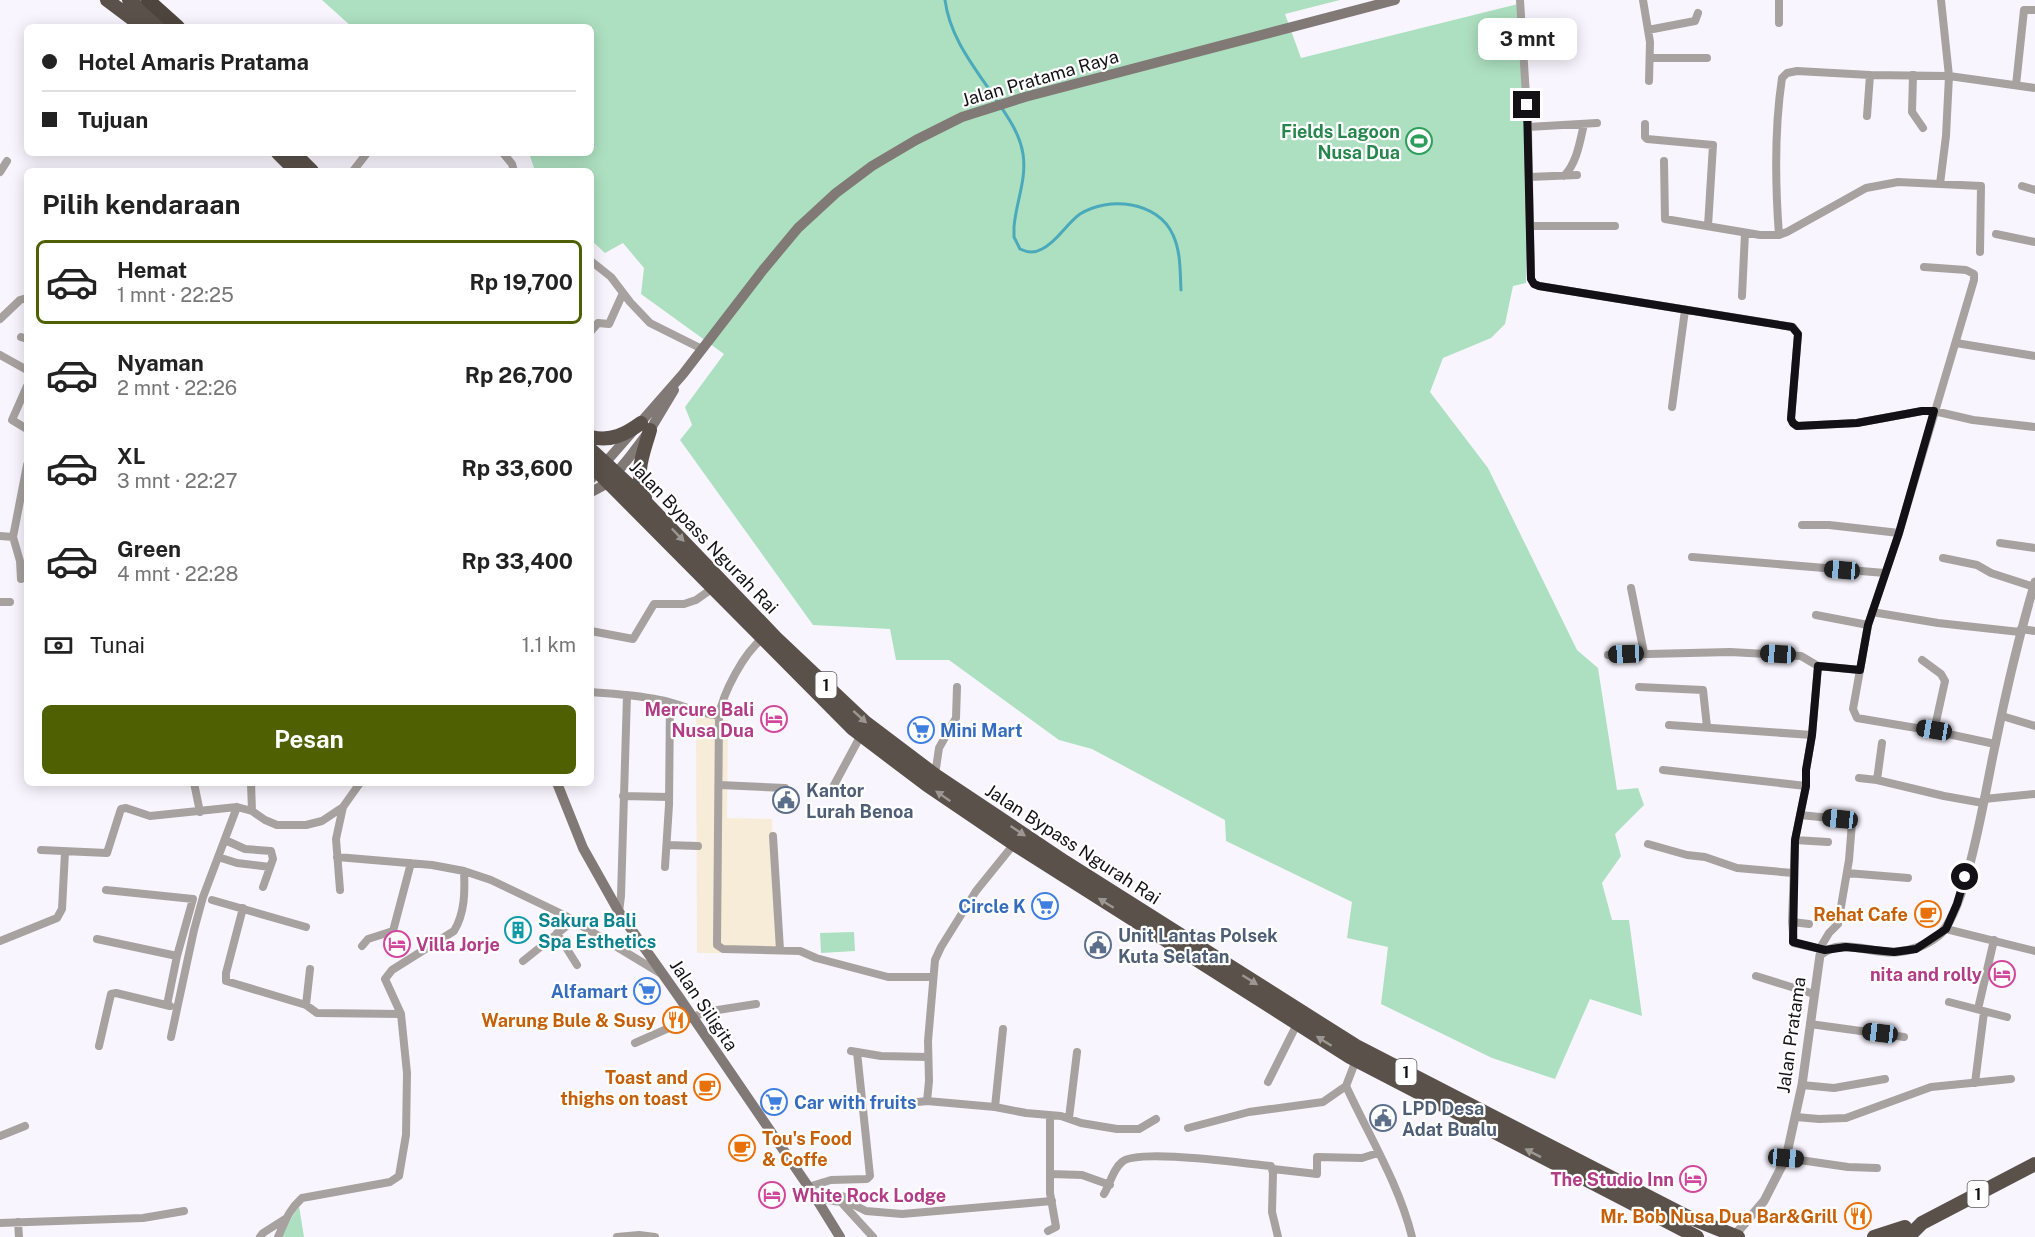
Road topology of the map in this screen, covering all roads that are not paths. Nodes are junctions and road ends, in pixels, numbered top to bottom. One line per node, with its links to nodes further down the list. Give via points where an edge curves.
1 (107, 0): 12 (highway)
2 (129, 0): 13 (highway)
3 (147, 0): 14 (highway)
4 (1395, 0): 62 (main road, Jalan Pratama Raya, via 1025,97 962,117 916,140 872,166 798,228)
5 (1520, 0): 28 (street)
6 (1643, 0): 15 (street)
7 (1779, 0): 11 (street)
8 (1941, 0): 20 (street)
9 (2035, 10): 22 (street, via 2024,10)
10 (1698, 13): 15 (street, via 1695,21)
11 (1779, 23)
12 (139, 24)
13 (159, 24)
14 (175, 24)
15 (1648, 30): 16 (street)
16 (1651, 58): 17 (street); 21 (street)
17 (1707, 58)
18 (1869, 75): 19 (street); 24 (street); 50 (street, via 1797,71 1782,78 1775,176)
19 (1913, 75): 20 (street); 29 (street, via 1911,112)
20 (1949, 76): 22 (street); 42 (street)
21 (1649, 81)
22 (2016, 85): 23 (street)
23 (2035, 87)
24 (1867, 116)
25 (1597, 123): 26 (street)
26 (1584, 124): 28 (street); 40 (street, via 1574,161)
27 (1645, 124): 47 (street, via 1647,139 1713,144)
28 (1528, 127): 41 (street)
29 (1923, 128)
30 (281, 156): 35 (highway)
31 (297, 156): 36 (highway)
32 (365, 156): 37 (street)
33 (7, 161): 38 (street)
34 (1664, 161): 47 (street, via 1664,219)
35 (293, 168)
36 (309, 168)
37 (355, 168)
38 (0, 172)
39 (1577, 175): 40 (street)
40 (1564, 176): 41 (street)
41 (1529, 177): 45 (street)
42 (1940, 184): 50 (street, via 1898,182 1866,188); 52 (street, via 1981,186)
43 (2022, 186): 44 (street)
44 (2035, 190)
45 (1530, 226): 46 (street); 58 (street, via 1534,284)
46 (1616, 226)
47 (1708, 226): 48 (street)
48 (1745, 233): 50 (street); 56 (street)
49 (1996, 234): 51 (street)
50 (1779, 235)
51 (2035, 242)
52 (1980, 252)
53 (594, 263): 55 (street)
54 (1924, 267): 61 (street, via 1974,274)
55 (624, 293): 60 (street, via 609,324 598,322); 62 (street, via 650,323)
56 (1742, 296)
57 (24, 299): 59 (street)
58 (1685, 310): 67 (street); 68 (street, via 1782,324 1796,330 1791,419 1797,426 1857,423)
59 (0, 319)
60 (594, 327)
61 (1956, 343): 64 (street); 68 (street)
62 (702, 349): 70 (main road, Jalan Pratama Raya)
63 (0, 355): 65 (street)
64 (2035, 356)
65 (24, 368)
66 (24, 393): 69 (street, via 12,420)
67 (1672, 407)
68 (1934, 411): 71 (street); 79 (street)
69 (24, 427)
70 (646, 427): 72 (highway, via 610,439); 73 (main road, Jalan Pratama Raya); 74 (main road, Jalan Pratama Raya); 77 (highway, via 639,480)
71 (2035, 427)
72 (594, 437)
73 (596, 470): 74 (highway, Jalan Bypass Ngurah Rai / 1)
74 (613, 477): 76 (main road); 77 (highway, Jalan Bypass Ngurah Rai / 1); 89 (highway, Jalan Bypass Ngurah Rai / 1)
75 (24, 480): 81 (street)
76 (594, 490)
77 (648, 504): 121 (highway, Jalan Bypass Ngurah Rai / 1, one-way to 121, via 776,638 865,722)
78 (1802, 525): 79 (street)
79 (1899, 533): 86 (street)
80 (0, 536): 81 (street)
81 (13, 537): 87 (street)
82 (2000, 543): 83 (street)
83 (2035, 548)
84 (1692, 557): 86 (street)
85 (1943, 558): 88 (street)
86 (1885, 573): 93 (street)
87 (21, 579)
88 (2034, 584): 96 (street)
89 (713, 588): 98 (street, via 684,604 654,604 633,639); 99 (highway, Jalan Bypass Ngurah Rai / 1)
90 (1631, 588): 100 (street)
91 (0, 602): 92 (street)
92 (10, 602)
93 (1872, 612): 95 (street); 96 (street)
94 (1816, 615): 95 (street)
95 (1868, 625): 104 (street)
96 (2020, 630): 97 (street); 111 (street)
97 (2035, 630)
98 (594, 632)
99 (763, 638): 110 (street, via 753,646 724,695); 116 (highway, Jalan Bypass Ngurah Rai / 1)
100 (1644, 653): 101 (street); 103 (street, via 1801,656)
101 (1608, 654)
102 (1922, 660): 115 (street, via 1945,681)
103 (1818, 666): 104 (street); 117 (street)
104 (1860, 670): 115 (street, via 1853,709 1857,718)
105 (957, 687): 121 (street, via 956,718 939,748)
106 (1639, 687): 114 (street, via 1703,690)
107 (594, 692): 108 (street)
108 (627, 695): 109 (street); 133 (street)
109 (670, 703): 110 (street); 134 (street)
110 (719, 716): 124 (street)
111 (2002, 716): 113 (street); 119 (street)
112 (1670, 725): 114 (street)
113 (2035, 726)
114 (1707, 727): 117 (street)
115 (1934, 730): 119 (street)
116 (861, 735): 130 (street); 145 (highway, Jalan Bypass Ngurah Rai / 1, one-way to 116)
117 (1812, 735): 129 (street)
118 (1882, 743): 123 (street)
119 (1995, 744): 135 (street)
120 (1663, 770): 129 (street)
121 (935, 775): 215 (highway, Jalan Bypass Ngurah Rai / 1, one-way to 215, via 1346,1040)
122 (1859, 778): 123 (street)
123 (1876, 780): 135 (street)
124 (720, 785): 131 (street); 177 (street, via 717,945 723,949)
125 (195, 786): 139 (street)
126 (251, 786): 138 (street)
127 (358, 786): 137 (street)
128 (558, 786): 165 (main road, Jalan Siligita, via 583,848)
129 (1806, 786): 140 (street)
130 (832, 787)
131 (785, 788)
132 (2035, 794): 135 (street)
133 (623, 796): 134 (street); 165 (street)
134 (669, 797): 147 (street)
135 (1984, 801): 170 (street, via 1969,866)
136 (237, 807): 138 (street); 139 (street); 142 (street)
137 (343, 807): 138 (street, via 322,821 290,826 277,825); 152 (street, via 336,839)
138 (252, 811)
139 (200, 812): 150 (street, via 150,816 121,809 107,853)
140 (1800, 815): 143 (street); 158 (street, via 1852,823)
141 (774, 836): 177 (street)
142 (225, 840): 151 (street); 154 (street, via 245,849 269,850 273,855)
143 (1795, 840): 144 (street); 157 (street)
144 (1828, 842)
145 (1014, 844): 185 (street, via 962,912 935,960); 196 (highway, Jalan Bypass Ngurah Rai / 1, one-way to 145)
146 (1648, 844): 157 (street, via 1737,868)
147 (667, 845): 148 (street); 155 (street)
148 (699, 846)
149 (41, 850): 150 (street)
150 (65, 852): 174 (street, via 60,914 55,920)
151 (218, 857): 154 (street); 191 (street, via 194,930)
152 (337, 857): 153 (street); 162 (street)
153 (411, 863): 156 (street); 175 (street, via 393,931 368,939)
154 (270, 867): 160 (street)
155 (665, 867)
156 (464, 871): 166 (street); 193 (street, via 465,893 454,931 392,970 385,979)
157 (1793, 873): 167 (street)
158 (1846, 873): 159 (street); 176 (street, via 1838,924 1829,933)
159 (1908, 878)
160 (263, 887)
161 (106, 890): 179 (street, via 193,899)
162 (340, 890)
163 (212, 900): 164 (street)
164 (243, 908): 169 (street); 190 (street, via 226,981)
165 (619, 912): 183 (main road, Jalan Siligita)
166 (573, 921): 171 (street); 183 (street)
167 (1792, 922): 168 (street); 176 (street, via 1794,943)
168 (1809, 924)
169 (306, 927)
170 (1946, 929): 173 (street); 176 (street, via 1916,949)
171 (557, 933): 180 (street); 181 (street)
172 (97, 939): 179 (street)
173 (1994, 940): 178 (street); 192 (street)
174 (0, 941)
175 (362, 946)
176 (1823, 949): 186 (street, Jalan Pratama)
177 (780, 950): 185 (street, via 800,951 888,977)
178 (2035, 951)
179 (177, 956): 189 (street)
180 (523, 961)
181 (577, 965)
182 (310, 969): 190 (street)
183 (663, 975): 195 (main road, Jalan Siligita)
184 (1756, 976): 186 (street)
185 (932, 978): 204 (street)
186 (1814, 994): 197 (street, Jalan Pratama)
187 (1949, 1002): 192 (street)
188 (756, 1004): 195 (street, via 705,1012)
189 (167, 1005): 191 (street); 202 (street, via 111,994)
190 (306, 1005): 193 (street, via 321,1013)
191 (177, 1008): 199 (street)
192 (1981, 1011): 194 (street); 209 (street)
193 (401, 1014): 234 (street, via 407,1073 399,1176 390,1182 302,1198)
194 (2007, 1017)
195 (693, 1019): 201 (street); 230 (main road, Jalan Siligita)
196 (1297, 1024): 205 (highway, Jalan Bypass Ngurah Rai / 1, one-way to 196); 208 (street)
197 (1810, 1024): 200 (street); 210 (street, Jalan Pratama)
198 (1003, 1029): 214 (street)
199 (171, 1037)
200 (1904, 1037)
201 (635, 1043)
202 (99, 1046)
203 (1077, 1052): 218 (street)
204 (928, 1057): 212 (street); 230 (street, via 854,1051 870,1176 831,1180)
205 (1356, 1060): 211 (street); 215 (highway, Jalan Bypass Ngurah Rai / 1)
206 (1886, 1079): 210 (street, via 1834,1088)
207 (2011, 1079): 209 (street)
208 (1268, 1082)
209 (1975, 1083): 217 (street, via 1931,1087 1846,1118)
210 (1802, 1085): 217 (street, Jalan Pratama)
211 (1346, 1086): 221 (street, via 1317,1103 1249,1112); 223 (street)
212 (927, 1101): 213 (street); 214 (street)
213 (892, 1105)
214 (995, 1107): 216 (street)
215 (1472, 1113): 248 (highway, Jalan Bypass Ngurah Rai / 1, one-way to 215); 249 (highway, Jalan Bypass Ngurah Rai / 1)
216 (1050, 1116): 218 (street); 228 (street)
217 (1796, 1117): 224 (street, Jalan Pratama)
218 (1069, 1118): 219 (street, via 1117,1129 1139,1129)
219 (1156, 1119)
220 (25, 1126): 222 (street)
221 (1188, 1128)
222 (0, 1136)
223 (1378, 1153): 227 (street, via 1362,1158 1317,1156 1317,1174); 247 (street)
224 (1786, 1158): 226 (street); 249 (street, Jalan Pratama, via 1764,1201)
225 (2035, 1164): 237 (highway, 1)
226 (1877, 1168)
227 (1273, 1169): 229 (street, via 1152,1155 1124,1160); 246 (street, via 1272,1212)
228 (1051, 1174): 229 (street, via 1082,1175); 232 (street)
229 (1110, 1185): 231 (street)
230 (813, 1194): 232 (street, via 844,1197 866,1211 902,1214); 244 (main road, Jalan Siligita); 245 (street, via 841,1202)
231 (1104, 1194)
232 (1052, 1201): 238 (street, via 1056,1227)
233 (184, 1211): 235 (street, via 143,1218)
234 (285, 1219): 240 (street); 241 (street)
235 (18, 1222): 236 (street); 239 (street)
236 (0, 1223)
237 (1922, 1223): 250 (highway, 1); 251 (highway, 1)
238 (1048, 1231)
239 (19, 1237)
240 (260, 1237)
241 (278, 1237)
242 (617, 1237): 243 (street)
243 (655, 1237)
244 (840, 1237)
245 (873, 1237)
246 (1278, 1237)
247 (1412, 1237)
248 (1697, 1237)
249 (1735, 1237)
250 (1874, 1237)
251 (1899, 1237)

